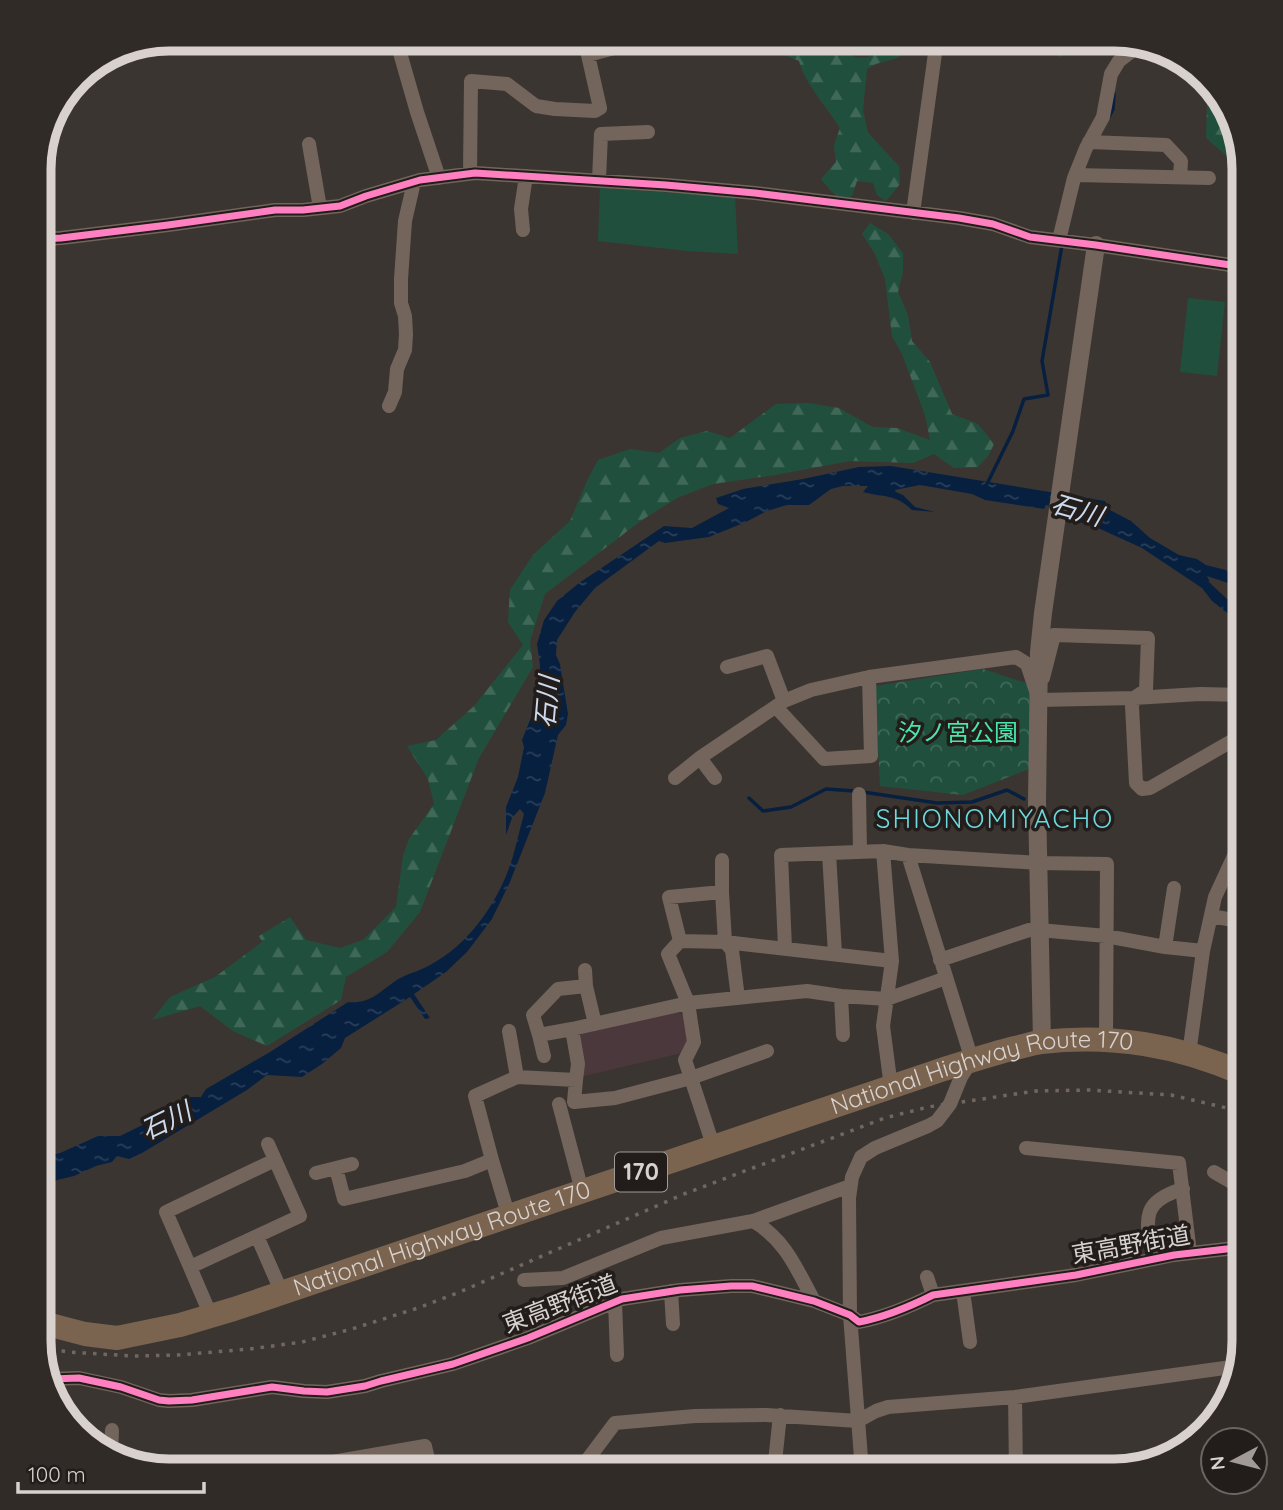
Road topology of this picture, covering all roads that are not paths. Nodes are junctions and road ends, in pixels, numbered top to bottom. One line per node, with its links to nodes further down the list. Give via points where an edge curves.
1 (400, 51): 11 (street)
2 (603, 51): 8 (street, via 588,55 600,108 595,111 536,106 507,84 471,81)
3 (935, 51): 17 (street)
4 (1130, 52): 6 (street, via 1111,74 1102,117)
5 (648, 132): 14 (street, via 601,134)
6 (1089, 142): 9 (street); 12 (street, via 1166,145 1181,161)
7 (309, 144): 16 (street)
8 (470, 173): 10 (street); 11 (street)
9 (1075, 175): 12 (street); 20 (street)
10 (526, 176): 14 (street); 18 (street)
11 (439, 177): 15 (street)
12 (1180, 177): 13 (street)
13 (1209, 178)
14 (599, 180): 17 (street)
15 (414, 182): 16 (street); 23 (street, via 401,279 405,350)
16 (320, 208): 19 (street)
17 (913, 213): 20 (street, via 993,223 1030,237)
18 (523, 230)
19 (51, 238)
20 (1059, 240): 21 (street)
21 (1096, 245): 22 (street); 26 (street, via 1043,613)
22 (1232, 265)
23 (389, 406)
24 (727, 667): 29 (street, via 767,656)
25 (869, 677): 26 (street, via 1016,657 1027,664); 29 (street, via 811,690); 29 (street, via 871,756 824,759)
26 (1039, 693): 28 (street); 28 (street, via 1054,635 1148,638 1146,691); 41 (street)
27 (1232, 695): 28 (street)
28 (1134, 698): 30 (street, via 1136,783 1142,789)
29 (780, 704): 31 (street)
30 (1232, 741)
31 (701, 757): 32 (street); 33 (street)
32 (675, 778)
33 (715, 778)
34 (859, 794): 35 (street)
35 (860, 851): 36 (street); 37 (street)
36 (883, 851): 38 (street); 57 (street)
37 (830, 853): 53 (street, via 781,855); 55 (street)
38 (908, 855): 41 (street); 56 (street)
39 (1232, 858): 42 (street)
40 (722, 860): 45 (street)
41 (1039, 863): 48 (street); 49 (street, via 1107,864)
42 (1228, 869): 43 (street); 46 (street)
43 (1232, 870)
44 (1174, 888): 52 (street)
45 (722, 892): 50 (street, via 669,897); 51 (street)
46 (1211, 916): 47 (street); 54 (street)
47 (1232, 920)
48 (1040, 930): 49 (street); 56 (street); 71 (street)
49 (1105, 936): 52 (street); 70 (street)
50 (680, 941): 51 (street); 64 (street, via 668,954)
51 (725, 942): 53 (street); 62 (street, via 732,950)
52 (1165, 947): 54 (street)
53 (785, 948): 55 (street)
54 (1203, 951): 73 (street)
55 (835, 954): 57 (street)
56 (940, 960): 59 (street)
57 (892, 961): 63 (street)
58 (585, 970): 60 (street)
59 (946, 978): 63 (street); 75 (street)
60 (586, 986): 65 (street); 68 (street, via 558,989 533,1015)
61 (841, 996): 62 (street, via 807,991); 63 (street); 69 (street)
62 (738, 998): 64 (street)
63 (887, 999): 80 (street, via 883,1026)
64 (688, 1003): 65 (street); 78 (street, via 694,1042 685,1059)
65 (595, 1024): 66 (street)
66 (572, 1029): 68 (street); 79 (street)
67 (509, 1031): 77 (street)
68 (539, 1035): 74 (street)
69 (843, 1035)
70 (1106, 1039): 71 (highway, National Highway Route 170 / 170); 73 (highway, National Highway Route 170 / 170)
71 (1042, 1042): 75 (highway, National Highway Route 170 / 170)
72 (767, 1051): 78 (street)
73 (1189, 1054): 76 (highway, National Highway Route 170 / 170)
74 (544, 1056)
75 (972, 1060): 80 (highway, National Highway Route 170 / 170); 92 (street, via 937,1121 861,1157)
76 (1232, 1069)
77 (517, 1077): 79 (street); 86 (street, via 475,1096)
78 (691, 1078): 79 (street, via 615,1098 574,1102); 83 (street)
79 (576, 1080)
80 (891, 1087): 83 (highway, National Highway Route 170 / 170)
81 (559, 1104): 94 (street)
82 (268, 1144): 85 (street)
83 (714, 1148): 94 (highway, National Highway Route 170 / 170)
84 (1026, 1148): 93 (street, via 1180,1163)
85 (275, 1160): 97 (street, via 300,1216); 101 (street, via 166,1212)
86 (492, 1160): 88 (street, via 465,1171 344,1199); 95 (street)
87 (352, 1164): 88 (street)
88 (336, 1168): 90 (street)
89 (1214, 1172): 91 (street)
90 (316, 1173)
91 (1232, 1182)
92 (850, 1186): 96 (street); 110 (street)
93 (1183, 1189): 99 (street); 100 (street, via 1160,1198 1150,1210)
94 (582, 1191): 95 (highway, National Highway Route 170 / 170)
95 (509, 1217): 106 (highway, National Highway Route 170 / 170)
96 (753, 1222): 103 (street, via 661,1238 563,1278); 108 (street, via 788,1252)
97 (257, 1236): 101 (street); 106 (street)
98 (1232, 1249): 99 (street, 東高野街道)
99 (1190, 1254): 100 (street, 東高野街道)
100 (1153, 1259): 104 (street, 東高野街道)
101 (190, 1267): 111 (street)
102 (927, 1277): 107 (street)
103 (524, 1280)
104 (963, 1291): 107 (street, 東高野街道); 114 (street)
105 (671, 1292): 108 (street, 東高野街道, via 752,1286); 109 (street, 東高野街道); 112 (street)
106 (282, 1293): 111 (highway, National Highway Route 170 / 170)
107 (933, 1296): 110 (street, 東高野街道, via 876,1319 859,1322)
108 (814, 1301): 110 (street, 東高野街道)
109 (615, 1302): 115 (street); 117 (street, 東高野街道, via 453,1364 327,1392 272,1387 169,1401 90,1380)
110 (850, 1315): 120 (street)
111 (211, 1316): 113 (highway, National Highway Route 170 / 170, via 117,1338)
112 (673, 1324)
113 (51, 1325)
114 (970, 1342)
115 (617, 1355)
116 (1229, 1367): 118 (street)
117 (57, 1379)
118 (1014, 1396): 120 (street, via 888,1407); 128 (street)
119 (780, 1415): 120 (street); 125 (street, via 615,1423); 126 (street)
120 (858, 1421): 127 (street)
121 (112, 1430): 122 (street)
122 (112, 1444)
123 (352, 1459): 124 (street, via 425,1446)
124 (428, 1459)
125 (589, 1459)
126 (776, 1459)
127 (861, 1459)
128 (1016, 1459)

